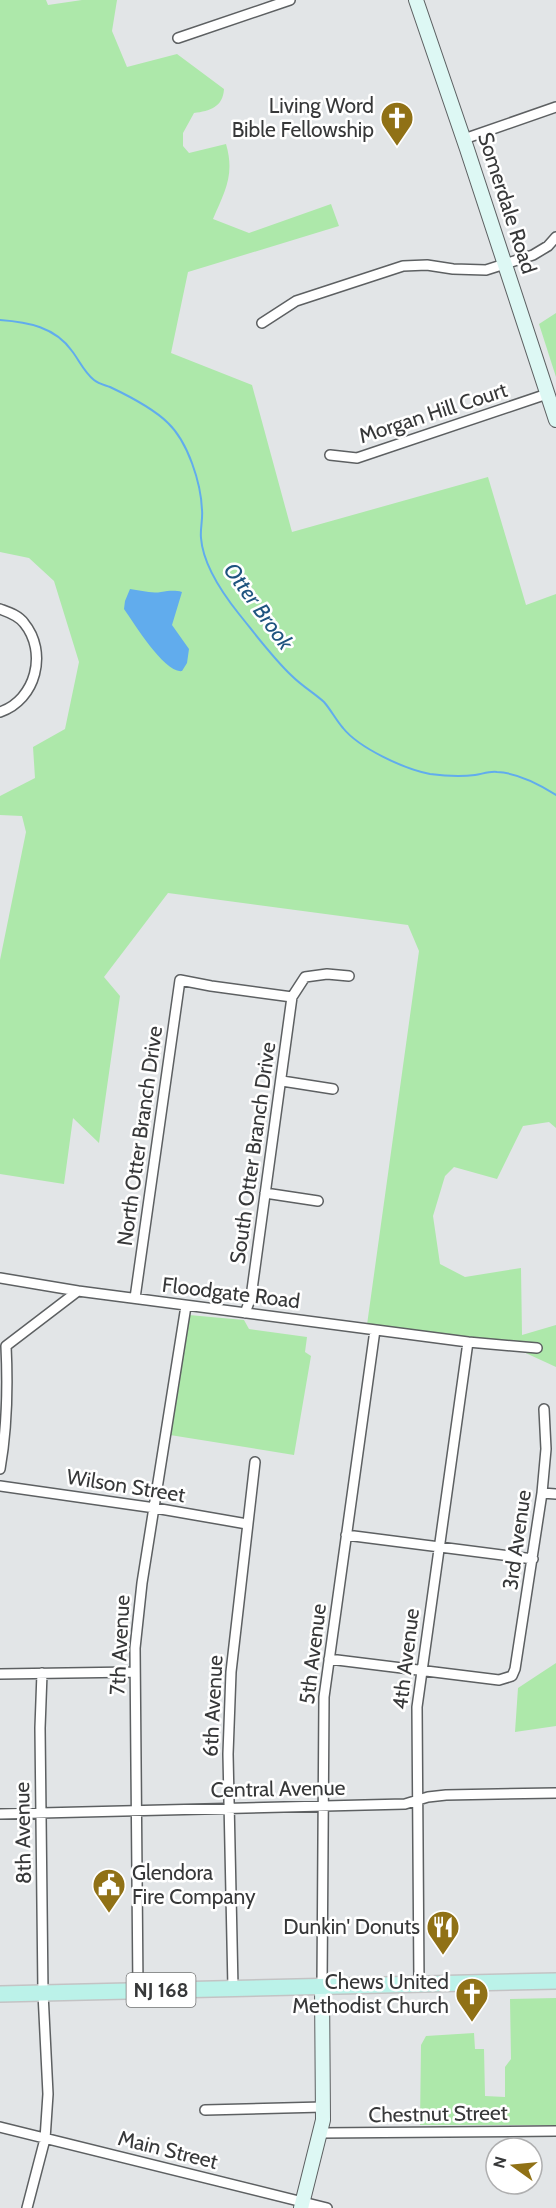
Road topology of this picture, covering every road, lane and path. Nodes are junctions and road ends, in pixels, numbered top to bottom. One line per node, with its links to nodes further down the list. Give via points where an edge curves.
1 (290, 0): 3 (street)
2 (416, 0): 5 (main road, Somerdale Road)
3 (178, 38)
4 (556, 107): 5 (street)
5 (464, 139): 7 (main road, Somerdale Road)
6 (556, 237): 7 (street, via 533,255)
7 (505, 265): 8 (street, via 486,270 403,266 296,301); 9 (main road, Somerdale Road)
8 (262, 323)
9 (547, 394): 10 (main road, Somerdale Road); 11 (street, Morgan Hill Court, via 357,458)
10 (556, 420)
11 (330, 455)
12 (0, 609): 13 (street, via 23,621 37,654 32,681 18,703)
13 (0, 712)
14 (349, 976): 15 (street, via 305,977)
15 (292, 997): 16 (street, South Otter Branch Drive); 22 (street, North Otter Branch Drive, via 180,980)
16 (282, 1081): 17 (street); 18 (street, South Otter Branch Drive)
17 (333, 1089)
18 (265, 1193): 19 (street); 24 (street, South Otter Branch Drive, via 251,1297)
19 (318, 1201)
20 (0, 1278): 21 (street, Floodgate Road)
21 (78, 1291): 22 (street, Floodgate Road); 27 (street)
22 (135, 1298): 23 (street, Floodgate Road)
23 (186, 1306): 24 (street, Floodgate Road); 36 (street, 7th Avenue)
24 (245, 1313): 25 (street, Floodgate Road)
25 (375, 1330): 26 (street, Floodgate Road); 38 (street, 5th Avenue)
26 (468, 1342): 28 (street, Floodgate Road); 39 (street, 4th Avenue)
27 (3, 1345): 30 (street, via 8,1378)
28 (537, 1348)
29 (543, 1408): 34 (street, 3rd Avenue, via 546,1449)
30 (2, 1447): 32 (street)
31 (255, 1462): 37 (street, 6th Avenue)
32 (0, 1469)
33 (0, 1486): 36 (street, Wilson Street)
34 (542, 1493): 35 (street); 40 (street, 3rd Avenue)
35 (556, 1494)
36 (155, 1508): 37 (street, Wilson Street); 42 (street, 7th Avenue, via 142,1583)
37 (247, 1524): 49 (street, 6th Avenue, via 231,1672)
38 (346, 1535): 39 (street); 41 (street, 5th Avenue)
39 (439, 1547): 40 (street); 43 (street, 4th Avenue)
40 (532, 1559): 43 (street, 3rd Avenue, via 512,1676 499,1680)
41 (330, 1659): 43 (street); 48 (street, 5th Avenue, via 324,1697)
42 (134, 1671): 44 (street); 50 (street, 7th Avenue)
43 (421, 1671): 47 (street, 4th Avenue)
44 (42, 1673): 45 (street); 52 (street, 8th Avenue)
45 (0, 1674)
46 (556, 1793): 47 (street, Central Avenue, via 446,1795)
47 (417, 1801): 48 (street, Central Avenue); 54 (street, 4th Avenue)
48 (324, 1806): 49 (street, Central Avenue); 55 (street, 5th Avenue)
49 (228, 1808): 50 (street, Central Avenue); 56 (street, 6th Avenue)
50 (136, 1810): 52 (street, Central Avenue); 57 (street, 7th Avenue)
51 (0, 1814): 52 (street, Central Avenue)
52 (41, 1814): 58 (street, 8th Avenue)
53 (556, 1981): 54 (main road, NJ 168)
54 (419, 1984): 55 (main road, NJ 168)
55 (322, 1986): 56 (main road, NJ 168); 60 (main road)
56 (232, 1988): 57 (main road, NJ 168)
57 (138, 1991): 58 (main road, NJ 168)
58 (43, 1993): 59 (main road, NJ 168); 65 (street, 8th Avenue, via 48,2094)
59 (0, 1994)
60 (323, 2107): 61 (street); 64 (main road)
61 (205, 2110)
62 (0, 2127): 65 (street, Main Street)
63 (556, 2131): 64 (street, Chestnut Street)
64 (320, 2133): 66 (main road)
65 (45, 2139): 66 (street, Main Street); 67 (street, 8th Avenue)
66 (302, 2205): 68 (street, Main Street)
67 (27, 2208)
68 (327, 2208)

